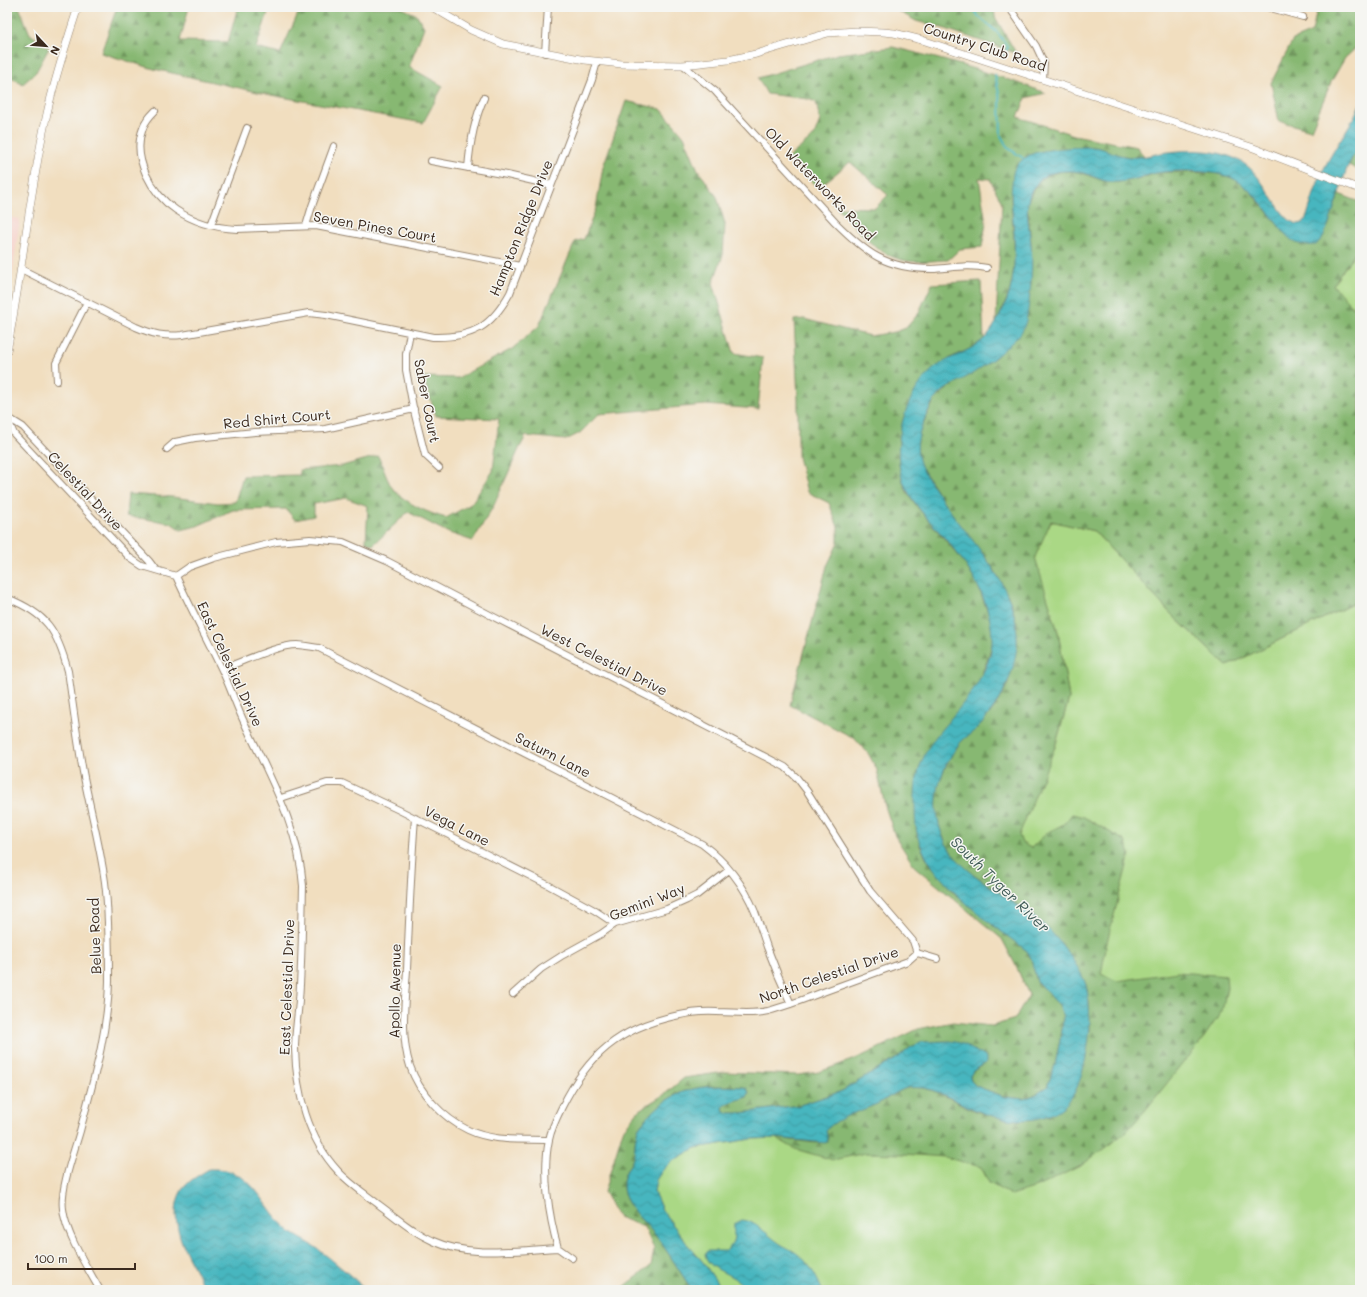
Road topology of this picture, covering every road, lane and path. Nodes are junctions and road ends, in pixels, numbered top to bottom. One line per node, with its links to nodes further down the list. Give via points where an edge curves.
1 (78, 7): 23 (street, via 46,117)
2 (432, 7): 7 (street, Country Club Road, via 491,39)
3 (548, 7): 7 (street)
4 (1009, 7): 10 (street, via 1036,46 1044,63)
5 (1267, 7): 6 (street)
6 (1303, 17)
7 (545, 53): 8 (street, Country Club Road)
8 (597, 62): 9 (street, Country Club Road); 17 (street, Hampton Ridge Drive)
9 (683, 65): 10 (street, Country Club Road, via 728,60 828,33 856,31 894,33 922,40); 22 (street, Old Waterworks Road, via 714,91 835,222 874,256 910,268)
10 (1043, 78): 18 (street, Country Club Road, via 1251,148)
11 (484, 98): 16 (street, via 472,134)
12 (155, 111): 19 (street, Seven Pines Court, via 146,122 140,136 140,156 146,176 156,191 177,211)
13 (247, 128): 19 (street)
14 (334, 146): 20 (street)
15 (431, 161): 16 (street)
16 (468, 168): 17 (street)
17 (552, 185): 21 (street, Hampton Ridge Drive)
18 (1360, 189)
19 (211, 226): 20 (street, Seven Pines Court, via 237,229)
20 (306, 226): 21 (street, Seven Pines Court)
21 (520, 266): 25 (street, Hampton Ridge Drive, via 503,306 485,325 451,337 433,337)
22 (987, 268)
23 (21, 269): 24 (street, Hampton Ridge Drive); 26 (street)
24 (87, 302): 25 (street, Hampton Ridge Drive, via 136,327 164,336 309,313); 27 (street, via 56,364)
25 (410, 332): 28 (street, Saber Court, via 406,370)
26 (7, 351)
27 (57, 381)
28 (414, 410): 30 (street, Red Shirt Court, via 325,429 195,438 174,442); 31 (street, Saber Court, via 425,455)
29 (7, 418): 32 (street, Celestial Drive, via 23,427); 32 (street, Celestial Drive, via 14,434 130,558 142,566)
30 (167, 449)
31 (439, 468)
32 (155, 569): 33 (street, Celestial Drive)
33 (176, 576): 35 (street, East Celestial Drive); 40 (street, West Celestial Drive, via 189,567 228,554 293,540 344,542 387,561 785,767 807,791 861,879 913,941)
34 (7, 598): 47 (street, Belue Road, via 29,607 47,622 64,658 105,880 109,982 104,1030 96,1072 69,1167 62,1202 67,1227)
35 (222, 669): 36 (street, East Celestial Drive, via 237,707); 38 (street, Saturn Lane, via 285,646 319,648 702,844)
36 (281, 798): 37 (street, Vega Lane, via 327,783 342,783); 45 (street, East Celestial Drive, via 297,846 303,886 295,1048 297,1072 304,1110 322,1150 346,1180 409,1228 445,1246 476,1252)
37 (415, 818): 39 (street, Vega Lane, via 568,896); 44 (street, Apollo Avenue, via 404,1010 406,1049 414,1076 435,1106 468,1130 492,1137)
38 (729, 870): 39 (street, Gemini Way, via 687,900 667,909); 43 (street, Saturn Lane, via 754,911)
39 (615, 924): 42 (street, Gemini Way, via 541,969)
40 (917, 953): 41 (street); 43 (street, North Celestial Drive, via 908,961)
41 (937, 959)
42 (513, 994)
43 (792, 1004): 44 (street, North Celestial Drive, via 759,1012 716,1011 682,1014 653,1022 625,1034 609,1044 578,1078 558,1115)
44 (549, 1140): 45 (street, North Celestial Drive, via 548,1203)
45 (558, 1248): 46 (street)
46 (572, 1258)
47 (100, 1290)

